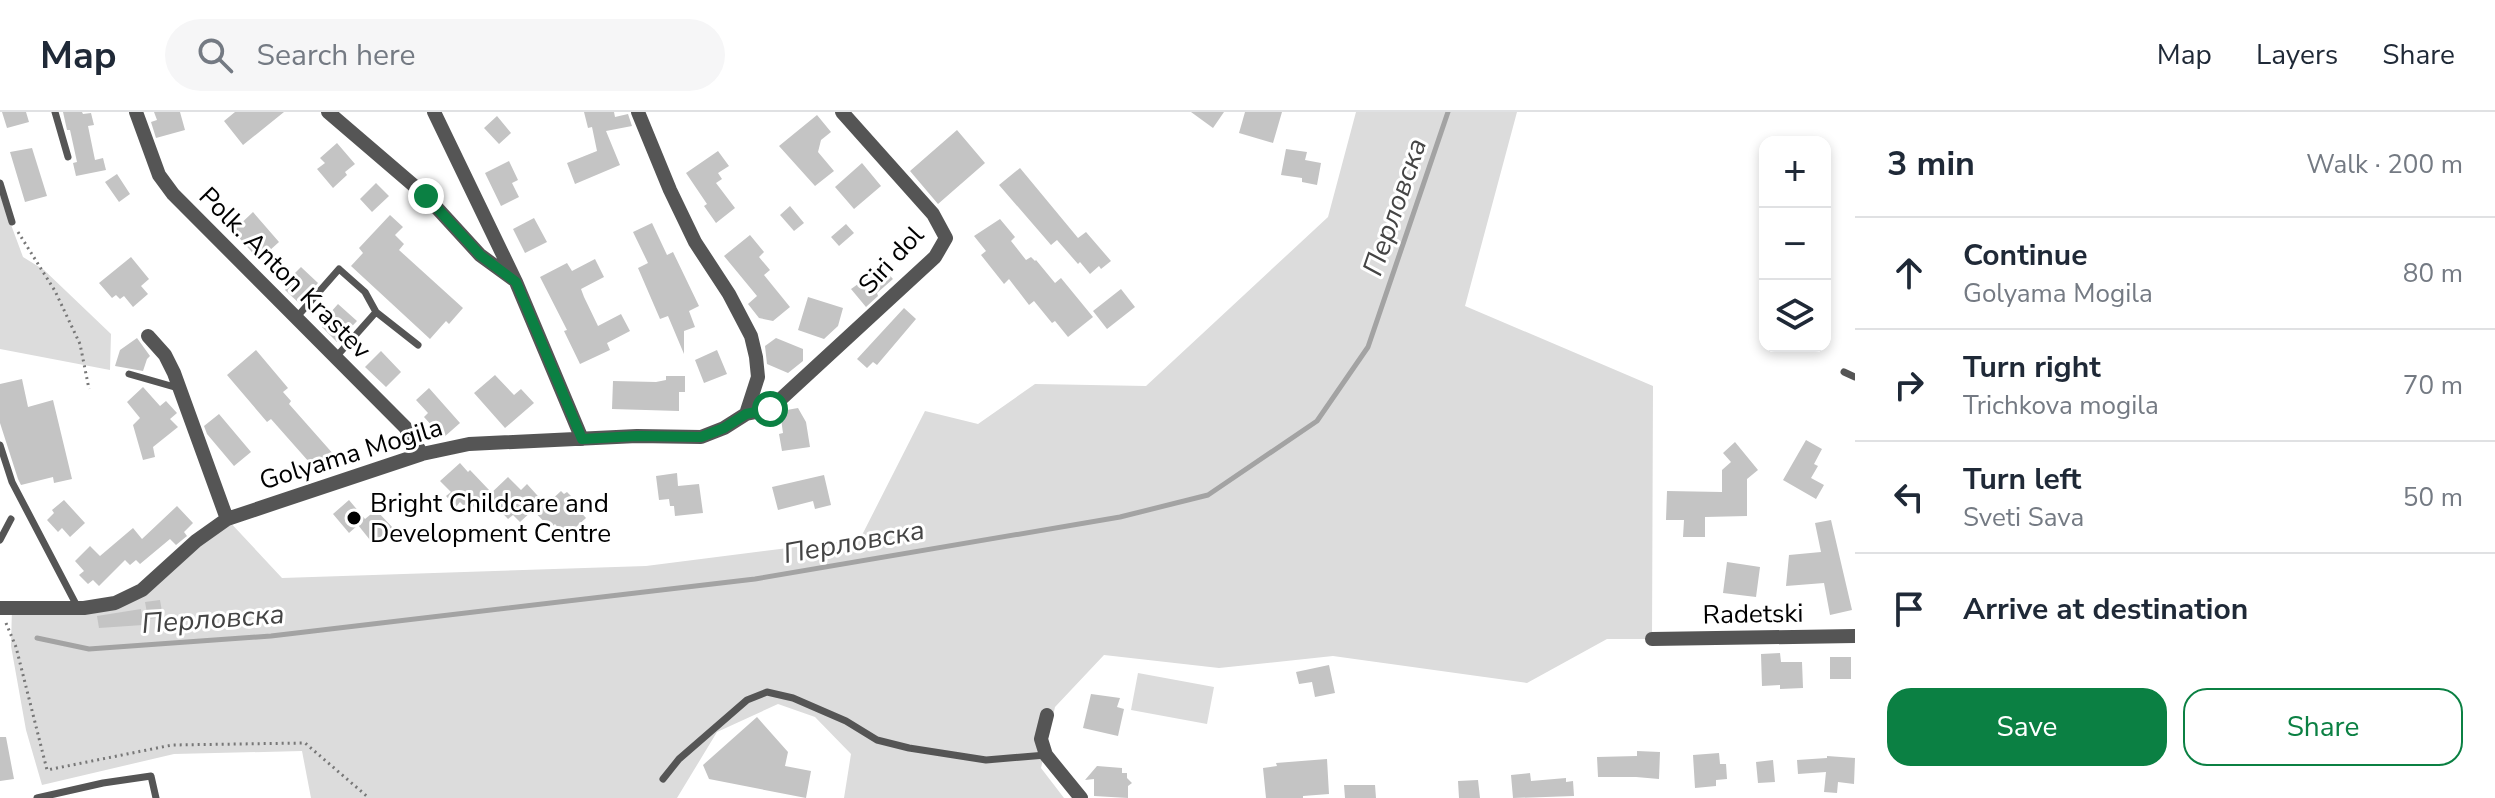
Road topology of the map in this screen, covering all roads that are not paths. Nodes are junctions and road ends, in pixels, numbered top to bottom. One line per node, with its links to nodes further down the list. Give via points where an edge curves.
1 (55, 112): 7 (lane)
2 (136, 112): 12 (street, Polk. Anton Krastev, via 159,175 173,194)
3 (328, 112): 10 (street, via 426,196 480,255)
4 (434, 112): 10 (street)
5 (638, 112): 20 (street, via 695,242 751,336 758,377)
6 (842, 112): 20 (street, Siri dol, via 933,214 946,238 935,257 770,409)
7 (68, 157)
8 (0, 183): 9 (lane)
9 (12, 222)
10 (516, 282): 21 (street)
11 (376, 312): 12 (lane, via 365,292 339,269); 14 (lane); 15 (lane)
12 (296, 318): 15 (street, Polk. Anton Krastev)
13 (148, 336): 19 (street, via 165,355)
14 (418, 345)
15 (336, 357): 23 (street, Polk. Anton Krastev, via 405,427)
16 (1844, 372): 18 (lane)
17 (129, 374): 19 (lane)
18 (1855, 377)
19 (180, 389): 25 (street)
20 (746, 414): 21 (street, Golyama Mogila, via 701,437)
21 (582, 439): 23 (street, Golyama Mogila, via 469,444)
22 (0, 445): 28 (lane, via 12,482)
23 (422, 454): 25 (street, Golyama Mogila)
24 (11, 519): 26 (lane)
25 (227, 519): 28 (street, Golyama Mogila, via 142,590 115,603)
26 (0, 540)
27 (0, 608): 28 (street, Golyama Mogila)
28 (78, 608)
29 (1855, 636): 30 (street, Radetski)
30 (1652, 639)
31 (1047, 715): 32 (street, via 1041,739)
32 (1046, 755): 33 (lane, via 986,760 909,748 877,740 846,721 767,692 747,700); 36 (street)
33 (663, 779)
34 (37, 798): 35 (lane, via 151,776)
35 (156, 798)
36 (1081, 798)

